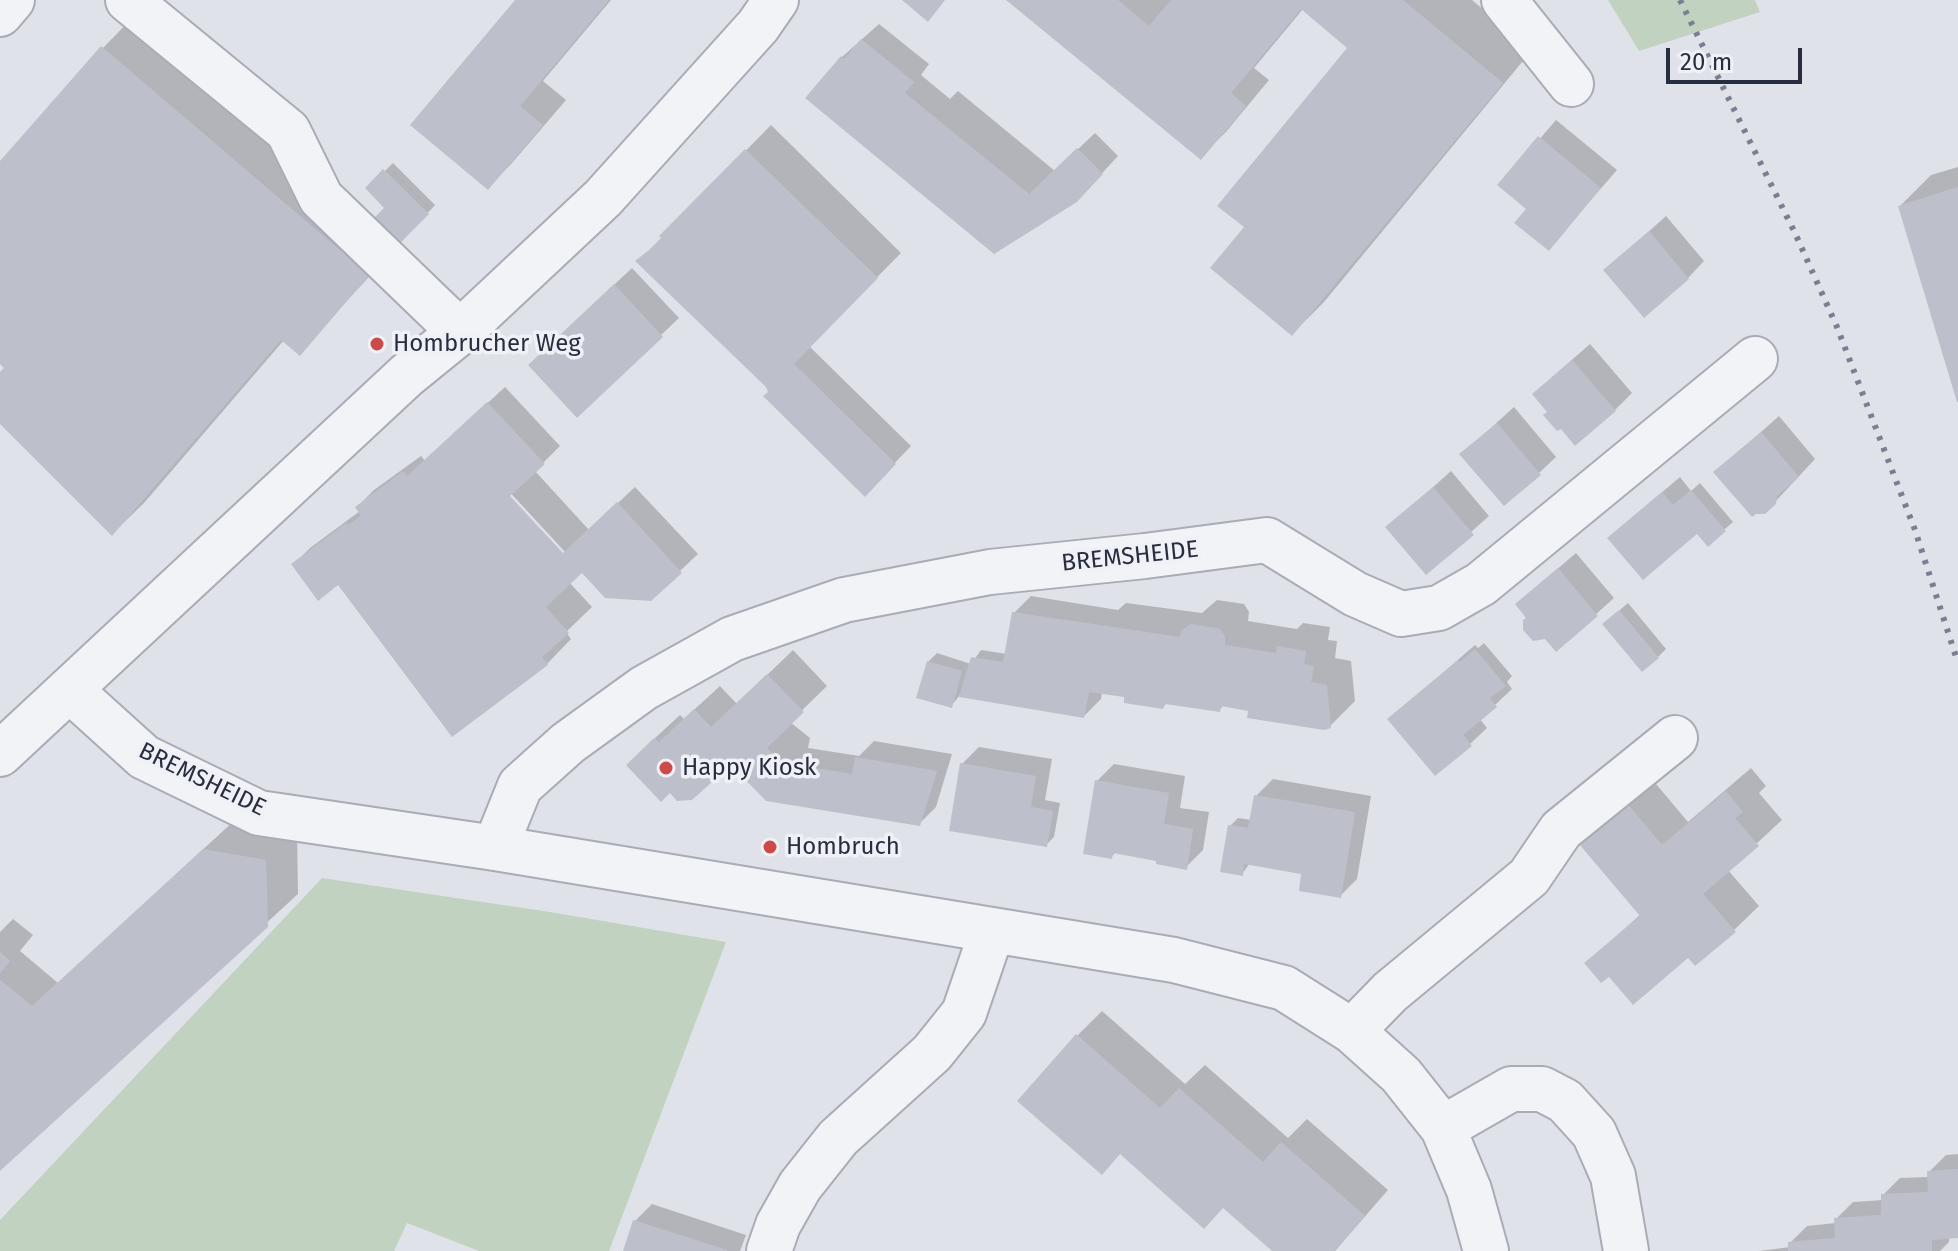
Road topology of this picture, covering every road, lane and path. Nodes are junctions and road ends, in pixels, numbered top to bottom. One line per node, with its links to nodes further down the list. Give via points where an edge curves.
1 (12, 0): 5 (street)
2 (128, 0): 7 (street, via 288,131 321,198)
3 (776, 0): 7 (street, via 603,198)
4 (1504, 0): 6 (street)
5 (0, 14)
6 (1571, 84)
7 (460, 332): 9 (street, via 407,375)
8 (1755, 359): 12 (street, BREMSHEIDE, via 1481,584 1439,608 1401,614 1355,594 1267,540 990,572 844,600 732,639 644,688 520,786)
9 (71, 691): 11 (street); 12 (street, BREMSHEIDE, via 144,757 259,813)
10 (1675, 738): 14 (street, via 1561,830 1529,877 1390,992)
11 (0, 754)
12 (495, 848): 13 (street, BREMSHEIDE)
13 (992, 931): 14 (street, BREMSHEIDE, via 1174,960 1284,988); 16 (street, via 964,1013 932,1053 838,1138 800,1186)
14 (1352, 1031): 15 (street, BREMSHEIDE, via 1401,1075)
15 (1443, 1128): 17 (street, BREMSHEIDE, via 1469,1190); 18 (street, via 1511,1089 1542,1089 1565,1101 1594,1133 1613,1176)
16 (769, 1251)
17 (1486, 1251)
18 (1626, 1251)

